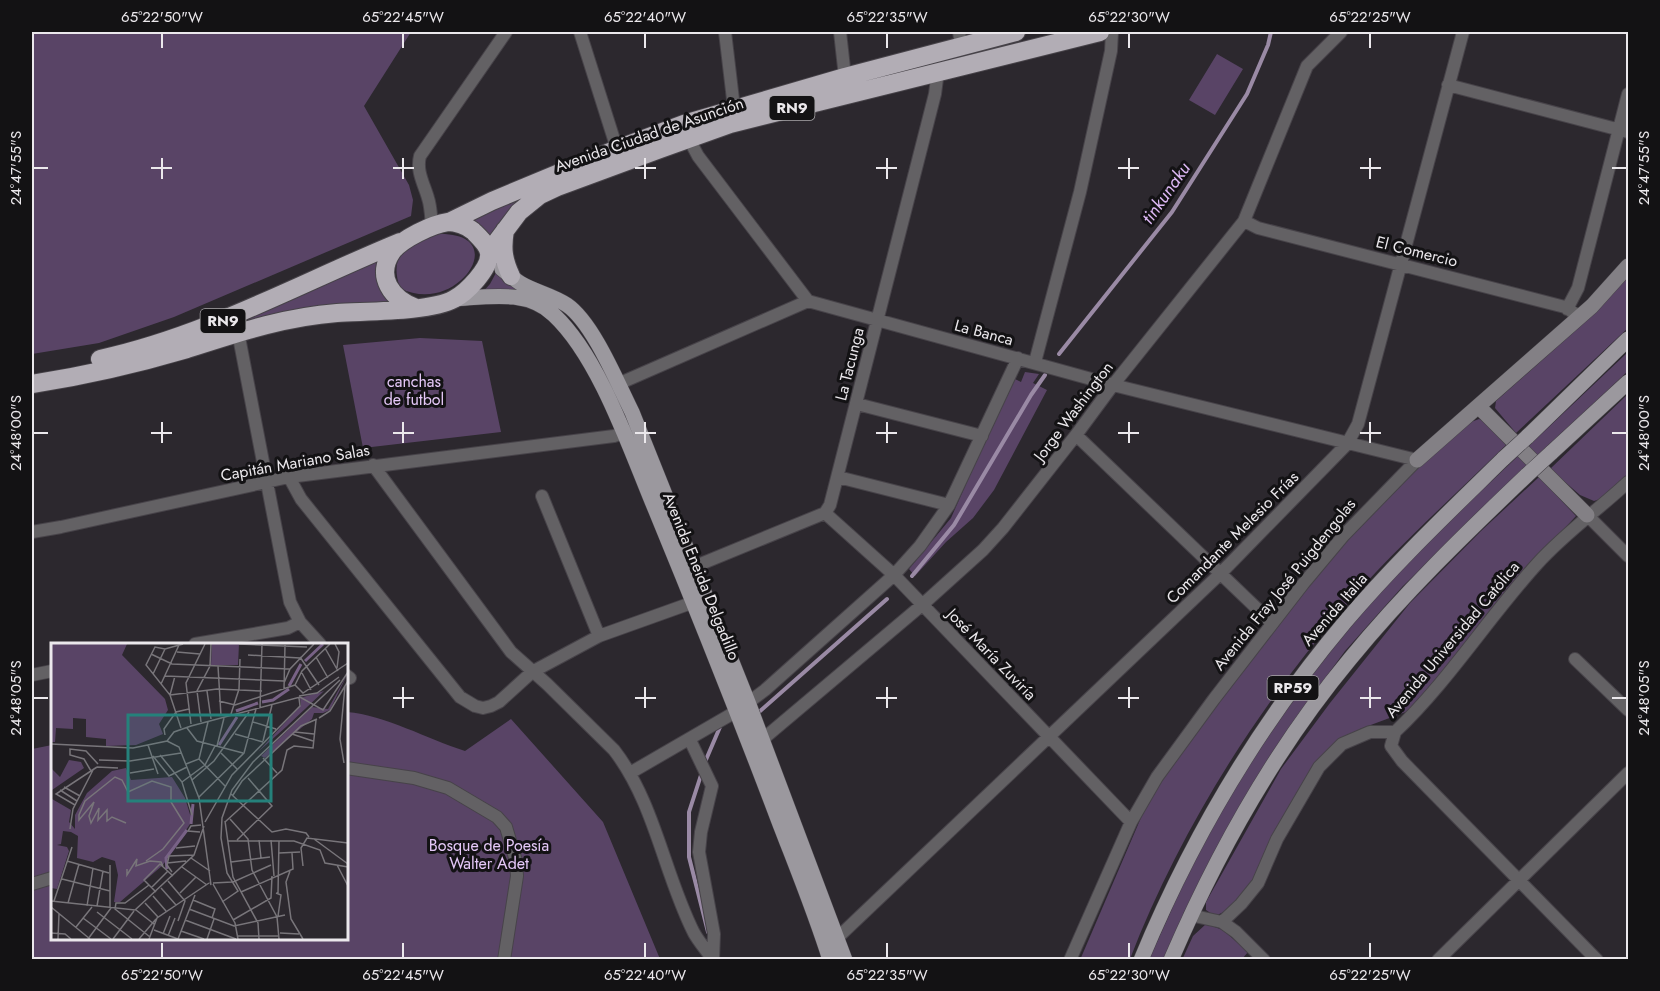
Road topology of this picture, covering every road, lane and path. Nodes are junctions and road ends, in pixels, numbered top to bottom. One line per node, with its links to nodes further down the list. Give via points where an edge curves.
1 (506, 32): 20 (street, via 420,156 420,173)
2 (580, 32): 18 (street)
3 (725, 32): 15 (street)
4 (840, 32): 12 (street)
5 (1016, 32): 10 (highway, Avenida Ciudad de Asunción / RN9)
6 (1100, 32): 11 (highway, Avenida Ciudad de Asunción / RN9)
7 (1112, 32): 35 (street, via 1080,192)
8 (1341, 32): 19 (street, Jorge Washington, via 1307,66)
9 (1462, 32): 13 (street, Comandante Melesio Frías)
10 (960, 38): 12 (highway, Avenida Ciudad de Asunción / RN9)
11 (938, 71): 17 (highway, Avenida Ciudad de Asunción / RN9, via 730,124); 31 (street, La Tacunga)
12 (846, 76): 15 (highway, Avenida Ciudad de Asunción / RN9)
13 (1448, 85): 16 (street); 24 (street, Comandante Melesio Frías)
14 (1629, 94): 16 (street)
15 (734, 108): 18 (highway, Avenida Ciudad de Asunción / RN9)
16 (1624, 131): 30 (street)
17 (689, 139): 21 (highway, Avenida Ciudad de Asunción / RN9, via 556,187 527,204); 28 (street)
18 (618, 149): 20 (highway, Avenida Ciudad de Asunción / RN9)
19 (1244, 221): 24 (street, El Comercio, via 1258,228); 40 (street, Jorge Washington)
20 (440, 224): 22 (highway, RN9); 23 (highway, via 464,226 485,245)
21 (505, 230): 23 (highway, RN9); 26 (highway, via 503,260)
22 (405, 240): 29 (highway, RN9, via 393,250 386,278 394,296); 36 (highway, RN9, via 187,334 115,356)
23 (489, 254): 26 (main road, Avenida Eneida Delgadillo); 27 (highway, RN9, via 478,278)
24 (1402, 264): 30 (street, El Comercio); 46 (street, Comandante Melesio Frías, via 1358,424)
25 (1629, 266): 30 (street, Avenida Fray José Puigdengolas, via 1606,292)
26 (511, 276): 39 (main road, Avenida Eneida Delgadillo, via 574,311)
27 (454, 299): 29 (highway, RN9); 43 (main road, Avenida Eneida Delgadillo, via 515,297 530,300 553,314 577,342)
28 (808, 301): 31 (street, La Banca); 39 (street)
29 (416, 308): 32 (highway, RN9, via 297,317)
30 (1574, 313): 42 (street, Avenida Fray José Puigdengolas)
31 (877, 319): 34 (street, La Banca); 41 (street, La Tacunga)
32 (238, 332): 38 (highway, RN9, via 134,364); 51 (street)
33 (1629, 339): 93 (main road, Avenida Italia / RP59, bridge, via 1413,549 1363,602 1288,694 1215,807)
34 (1018, 358): 35 (street, La Banca); 45 (street)
35 (1035, 362): 40 (street, La Banca)
36 (32, 373)
37 (1629, 382): 86 (main road, RP59, bridge, via 1450,548 1349,660 1262,784)
38 (32, 384)
39 (618, 384): 43 (main road, Avenida Eneida Delgadillo)
40 (1113, 385): 44 (street, Jorge Washington); 46 (street, La Banca)
41 (857, 404): 45 (street); 50 (street, La Tacunga)
42 (1479, 407): 47 (street, Avenida Fray José Puigdengolas); 56 (street)
43 (631, 431): 48 (street, Capitán Mariano Salas); 59 (main road, Avenida Eneida Delgadillo)
44 (1076, 435): 60 (street); 63 (street, Jorge Washington, via 994,538)
45 (982, 436): 54 (street)
46 (1347, 444): 47 (street, La Banca); 60 (street, Comandante Melesio Frías)
47 (1418, 460): 65 (street, Avenida Fray José Puigdengolas, via 1344,536)
48 (373, 465): 49 (street, Capitán Mariano Salas); 71 (street, via 511,652)
49 (289, 477): 51 (street, Capitán Mariano Salas); 71 (street, via 301,499 460,697 476,706 491,706)
50 (838, 477): 54 (street); 55 (street, La Tacunga)
51 (267, 481): 57 (street, Capitán Mariano Salas); 64 (street, via 290,602)
52 (1629, 482): 56 (street, Avenida Universidad Católica)
53 (542, 496): 66 (street)
54 (949, 505): 61 (street)
55 (825, 513): 59 (street); 61 (street, José María Zuviría)
56 (1587, 515): 58 (street); 75 (street, Avenida Universidad Católica, via 1536,564 1423,704)
57 (32, 532)
58 (1629, 556)
59 (688, 570): 62 (main road, Avenida Eneida Delgadillo); 73 (main road, Avenida Eneida Delgadillo)
60 (1220, 574): 65 (street); 76 (street, Comandante Melesio Frías)
61 (894, 575): 63 (street, José María Zuviría); 73 (street)
62 (694, 602): 66 (street); 73 (main road, Avenida Eneida Delgadillo)
63 (922, 604): 76 (street, José María Zuviría); 78 (street, Jorge Washington)
64 (300, 622): 67 (street, via 288,628); 68 (street)
65 (1272, 623): 82 (street, Avenida Fray José Puigdengolas, via 1157,777)
66 (599, 636): 71 (street)
67 (206, 643)
68 (318, 643)
69 (1575, 659): 74 (street)
70 (51, 671): 72 (street)
71 (532, 672): 81 (street, via 614,750)
72 (32, 675)
73 (742, 707): 77 (street); 78 (main road, Avenida Eneida Delgadillo)
74 (1629, 710)
75 (1395, 732): 84 (street, via 1391,746 1402,761); 87 (street, Avenida Universidad Católica, via 1370,732 1342,744 1318,767 1277,839 1258,883)
76 (1048, 736): 82 (street, José María Zuviría); 88 (street, Comandante Melesio Frías)
77 (690, 740): 81 (street); 90 (street, via 712,786 699,852 714,934)
78 (757, 744): 88 (main road, Avenida Eneida Delgadillo)
79 (348, 768): 89 (street, via 414,778 448,788 497,817 506,827 517,876)
80 (1629, 772): 84 (street)
81 (630, 773): 90 (street, via 694,932)
82 (1131, 822): 92 (street, Avenida Fray José Puigdengolas)
83 (51, 878): 85 (street)
84 (1519, 880): 96 (street); 97 (street)
85 (32, 884)
86 (1190, 915): 87 (street); 94 (main road, RP59)
87 (1222, 922): 95 (street)
88 (831, 948): 91 (main road, Avenida Eneida Delgadillo)
89 (504, 960)
90 (713, 960)
91 (845, 960)
92 (1070, 960)
93 (1141, 960)
94 (1171, 960)
95 (1264, 960)
96 (1438, 960)
97 (1597, 960)

